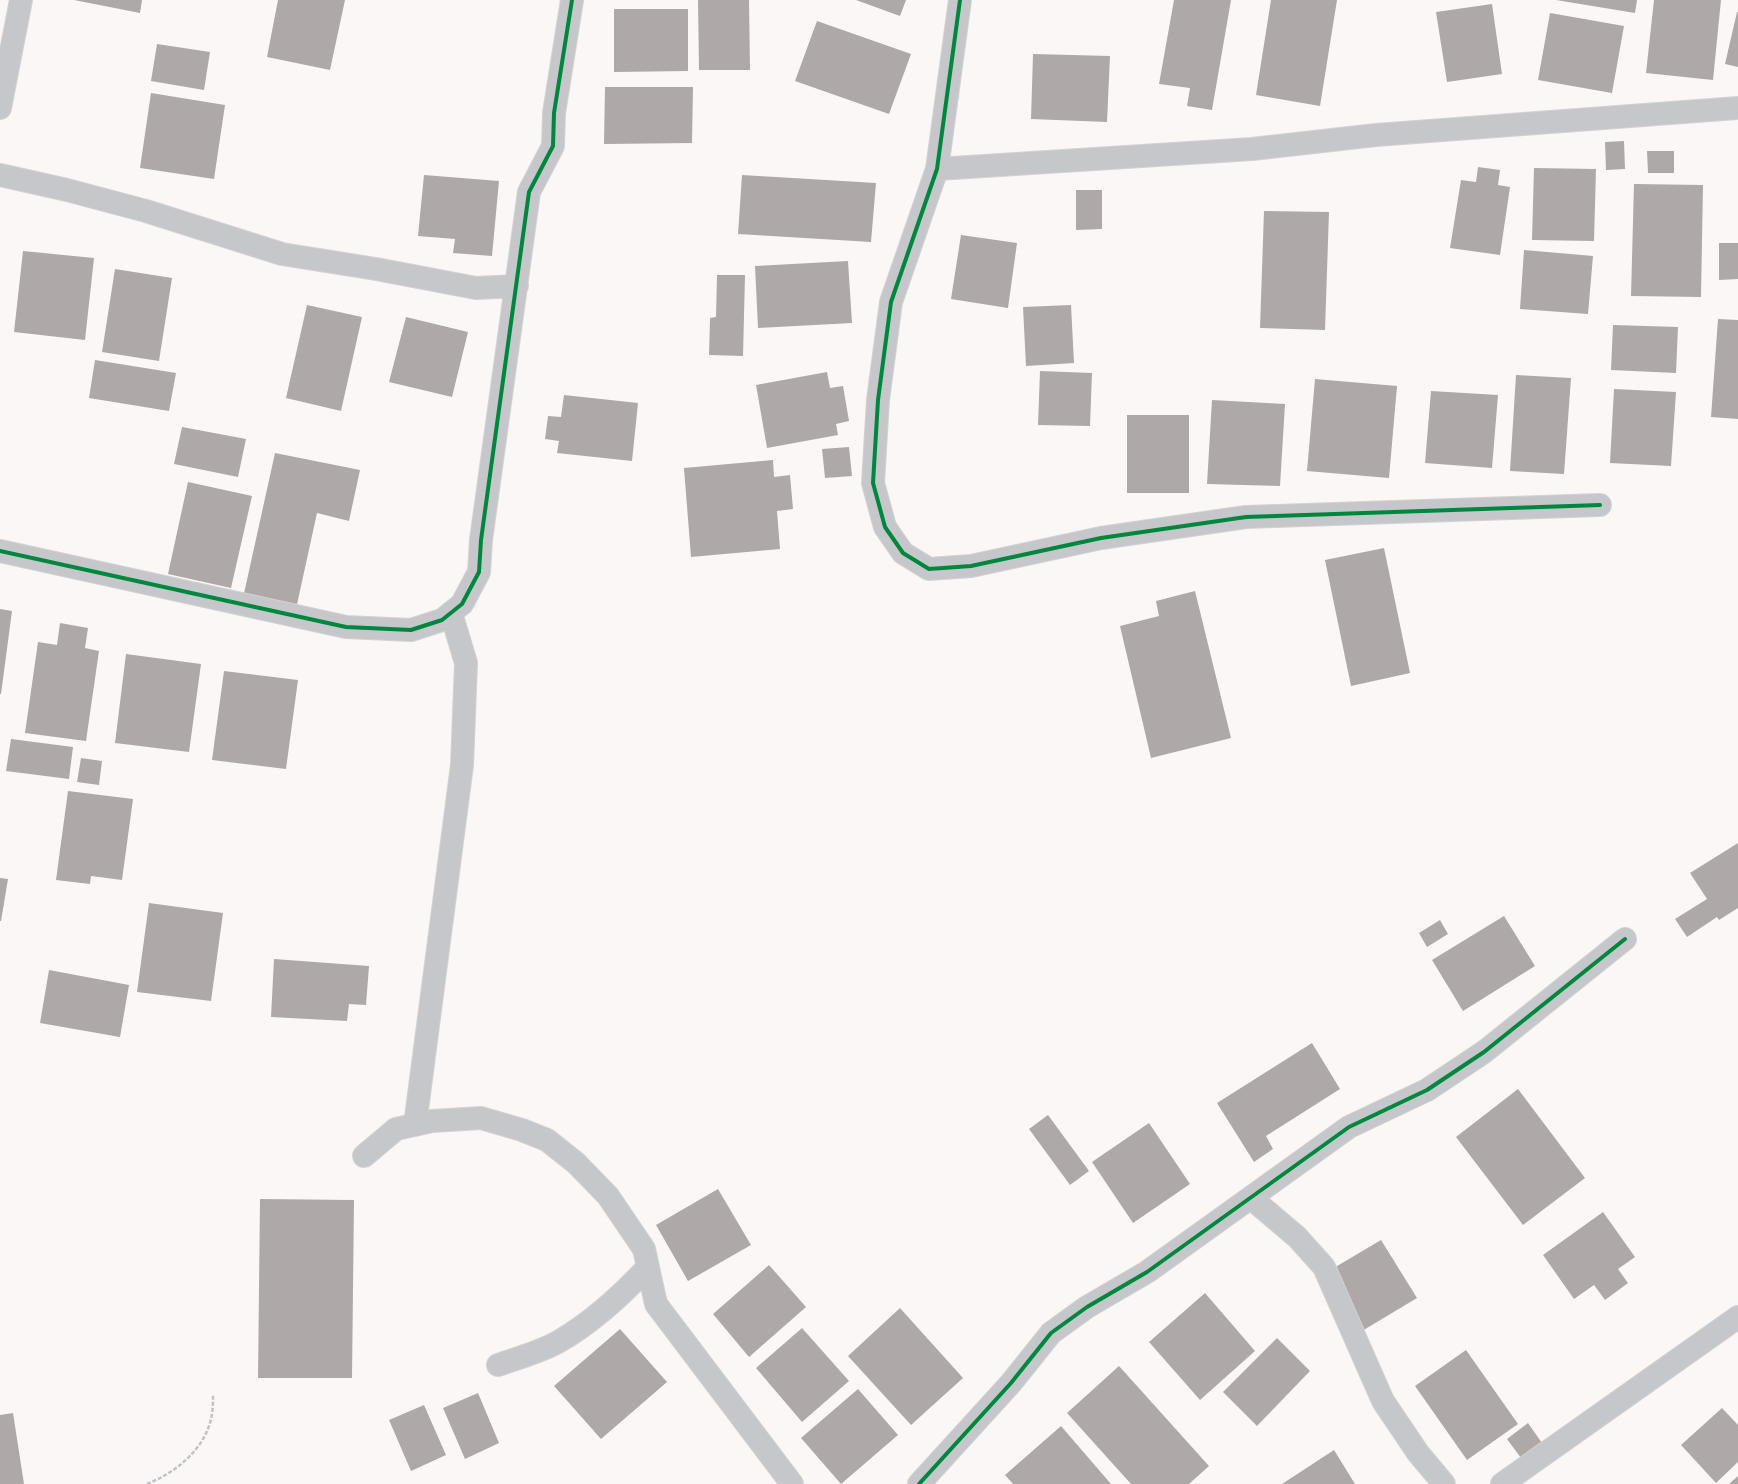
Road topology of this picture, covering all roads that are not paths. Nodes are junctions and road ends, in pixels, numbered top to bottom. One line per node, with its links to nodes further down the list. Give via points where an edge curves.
1 (21, 0): 4 (street)
2 (572, 0): 8 (street, via 554,113 553,146 530,192)
3 (960, 0): 6 (street)
4 (0, 108)
5 (1738, 108): 6 (street, via 1376,135 1252,149)
6 (937, 168): 9 (street, via 891,302 878,400 873,483 885,527 903,553 929,569 971,566 1101,538 1246,517)
7 (0, 175): 8 (street, via 146,210 282,254 476,288)
8 (517, 286): 11 (street, via 481,540 479,572 462,604)
9 (1600, 505)
10 (0, 551): 11 (street, via 346,627 411,630 442,620)
11 (451, 613): 13 (street, via 466,663 462,765)
12 (1625, 939): 15 (street, via 1484,1052 1427,1090 1349,1127)
13 (415, 1125): 14 (street, via 396,1129); 16 (street, via 432,1121 481,1118 547,1140 576,1163 608,1196 644,1249)
14 (364, 1156)
15 (1251, 1198): 20 (street, via 1147,1272 1087,1307 1051,1333 1011,1383); 21 (street, via 1297,1237 1324,1267 1383,1401 1418,1453)
16 (648, 1267): 18 (street, via 622,1295 570,1334 557,1342); 19 (street, via 656,1304)
17 (1738, 1317): 22 (street)
18 (498, 1365)
19 (792, 1484)
20 (919, 1484)
21 (1444, 1484)
22 (1502, 1484)

